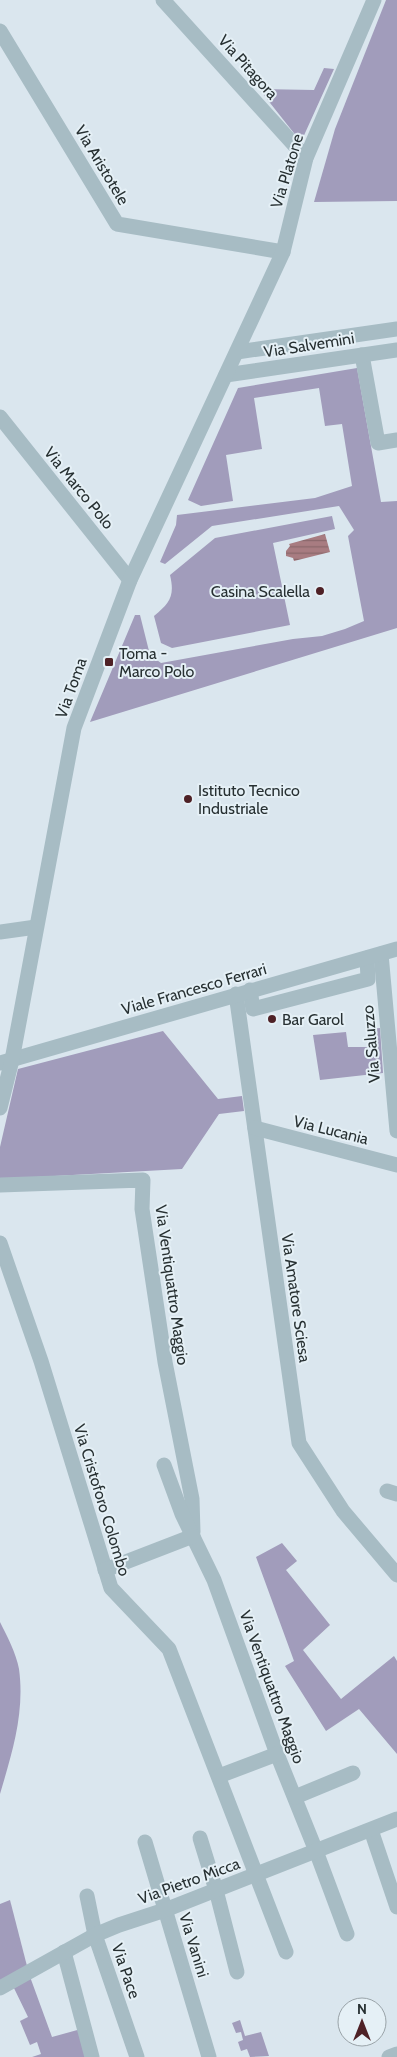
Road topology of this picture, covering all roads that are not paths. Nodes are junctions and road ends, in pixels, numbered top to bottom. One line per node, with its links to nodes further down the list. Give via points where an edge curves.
1 (163, 0): 4 (street, Via Pitagora)
2 (374, 0): 4 (street, Via Platone)
3 (0, 31): 5 (street, Via Aristotele, via 117,224)
4 (306, 158): 5 (street, Via Platone)
5 (284, 252): 8 (street, Via Platone)
6 (397, 329): 8 (street, Via Salvemini)
7 (397, 350): 9 (street, Via Salvemini)
8 (237, 352): 10 (street, Via Toma)
9 (362, 355): 10 (street, Via Salvemini); 12 (street, via 378,443)
10 (226, 376): 13 (street, Via Toma)
11 (0, 417): 13 (street, Via Marco Polo)
12 (397, 440)
13 (130, 580): 14 (street, Via Toma, via 74,728)
14 (36, 927): 15 (street); 20 (street, Via Toma)
15 (0, 932)
16 (397, 949): 17 (street, Viale Francesco Ferrari)
17 (374, 956): 18 (street, Via Saluzzo); 19 (street, Viale Francesco Ferrari); 19 (street, via 368,979 254,1009)
18 (390, 972): 23 (street, Via Saluzzo)
19 (243, 992): 20 (street, Viale Francesco Ferrari); 22 (street, Via Amatore Sciesa)
20 (6, 1061): 21 (street)
21 (0, 1108)
22 (255, 1128): 24 (street, Via Lucania); 31 (street, Via Amatore Sciesa, via 299,1443 343,1511)
23 (397, 1131)
24 (397, 1165)
25 (0, 1185): 29 (street, Via Ventiquattro Maggio, via 142,1180 142,1208 165,1362 192,1499)
26 (0, 1243): 27 (street, Via Cristoforo Colombo)
27 (3, 1260): 30 (street, Via Cristoforo Colombo, via 40,1361)
28 (164, 1465): 29 (street, Via Ventiquattro Maggio)
29 (193, 1536): 30 (street); 32 (street, Via Ventiquattro Maggio, via 214,1580)
30 (105, 1570): 34 (street, Via Cristoforo Colombo, via 111,1588 168,1649)
31 (397, 1575)
32 (277, 1754): 34 (street); 35 (street, Via Ventiquattro Maggio)
33 (353, 1773): 35 (street)
34 (219, 1776): 41 (street, Via Cristoforo Colombo)
35 (295, 1797): 40 (street, Via Ventiquattro Maggio)
36 (397, 1820): 37 (street, Via Pietro Micca)
37 (371, 1830): 40 (street, Via Pietro Micca); 42 (street)
38 (200, 1838): 43 (street)
39 (145, 1842): 46 (street, Via Vanini)
40 (316, 1851): 41 (street, Via Pietro Micca); 47 (street, Via Ventiquattro Maggio)
41 (256, 1875): 43 (street, Via Pietro Micca); 50 (street, Via Cristoforo Colombo)
42 (393, 1884): 45 (street)
43 (216, 1890): 46 (street, Via Pietro Micca); 51 (street)
44 (87, 1896): 48 (street, Via Pace)
45 (397, 1908)
46 (165, 1910): 48 (street, Via Pietro Micca); 56 (street, Via Vanini)
47 (347, 1934)
48 (95, 1935): 49 (street, Via Pietro Micca); 55 (street, Via Pace)
49 (64, 1952): 52 (street, Via Pietro Micca); 54 (street)
50 (286, 1952)
51 (238, 1972)
52 (0, 1988)
53 (397, 2054): 57 (street)
54 (92, 2057)
55 (137, 2057)
56 (209, 2057)
57 (389, 2057)

